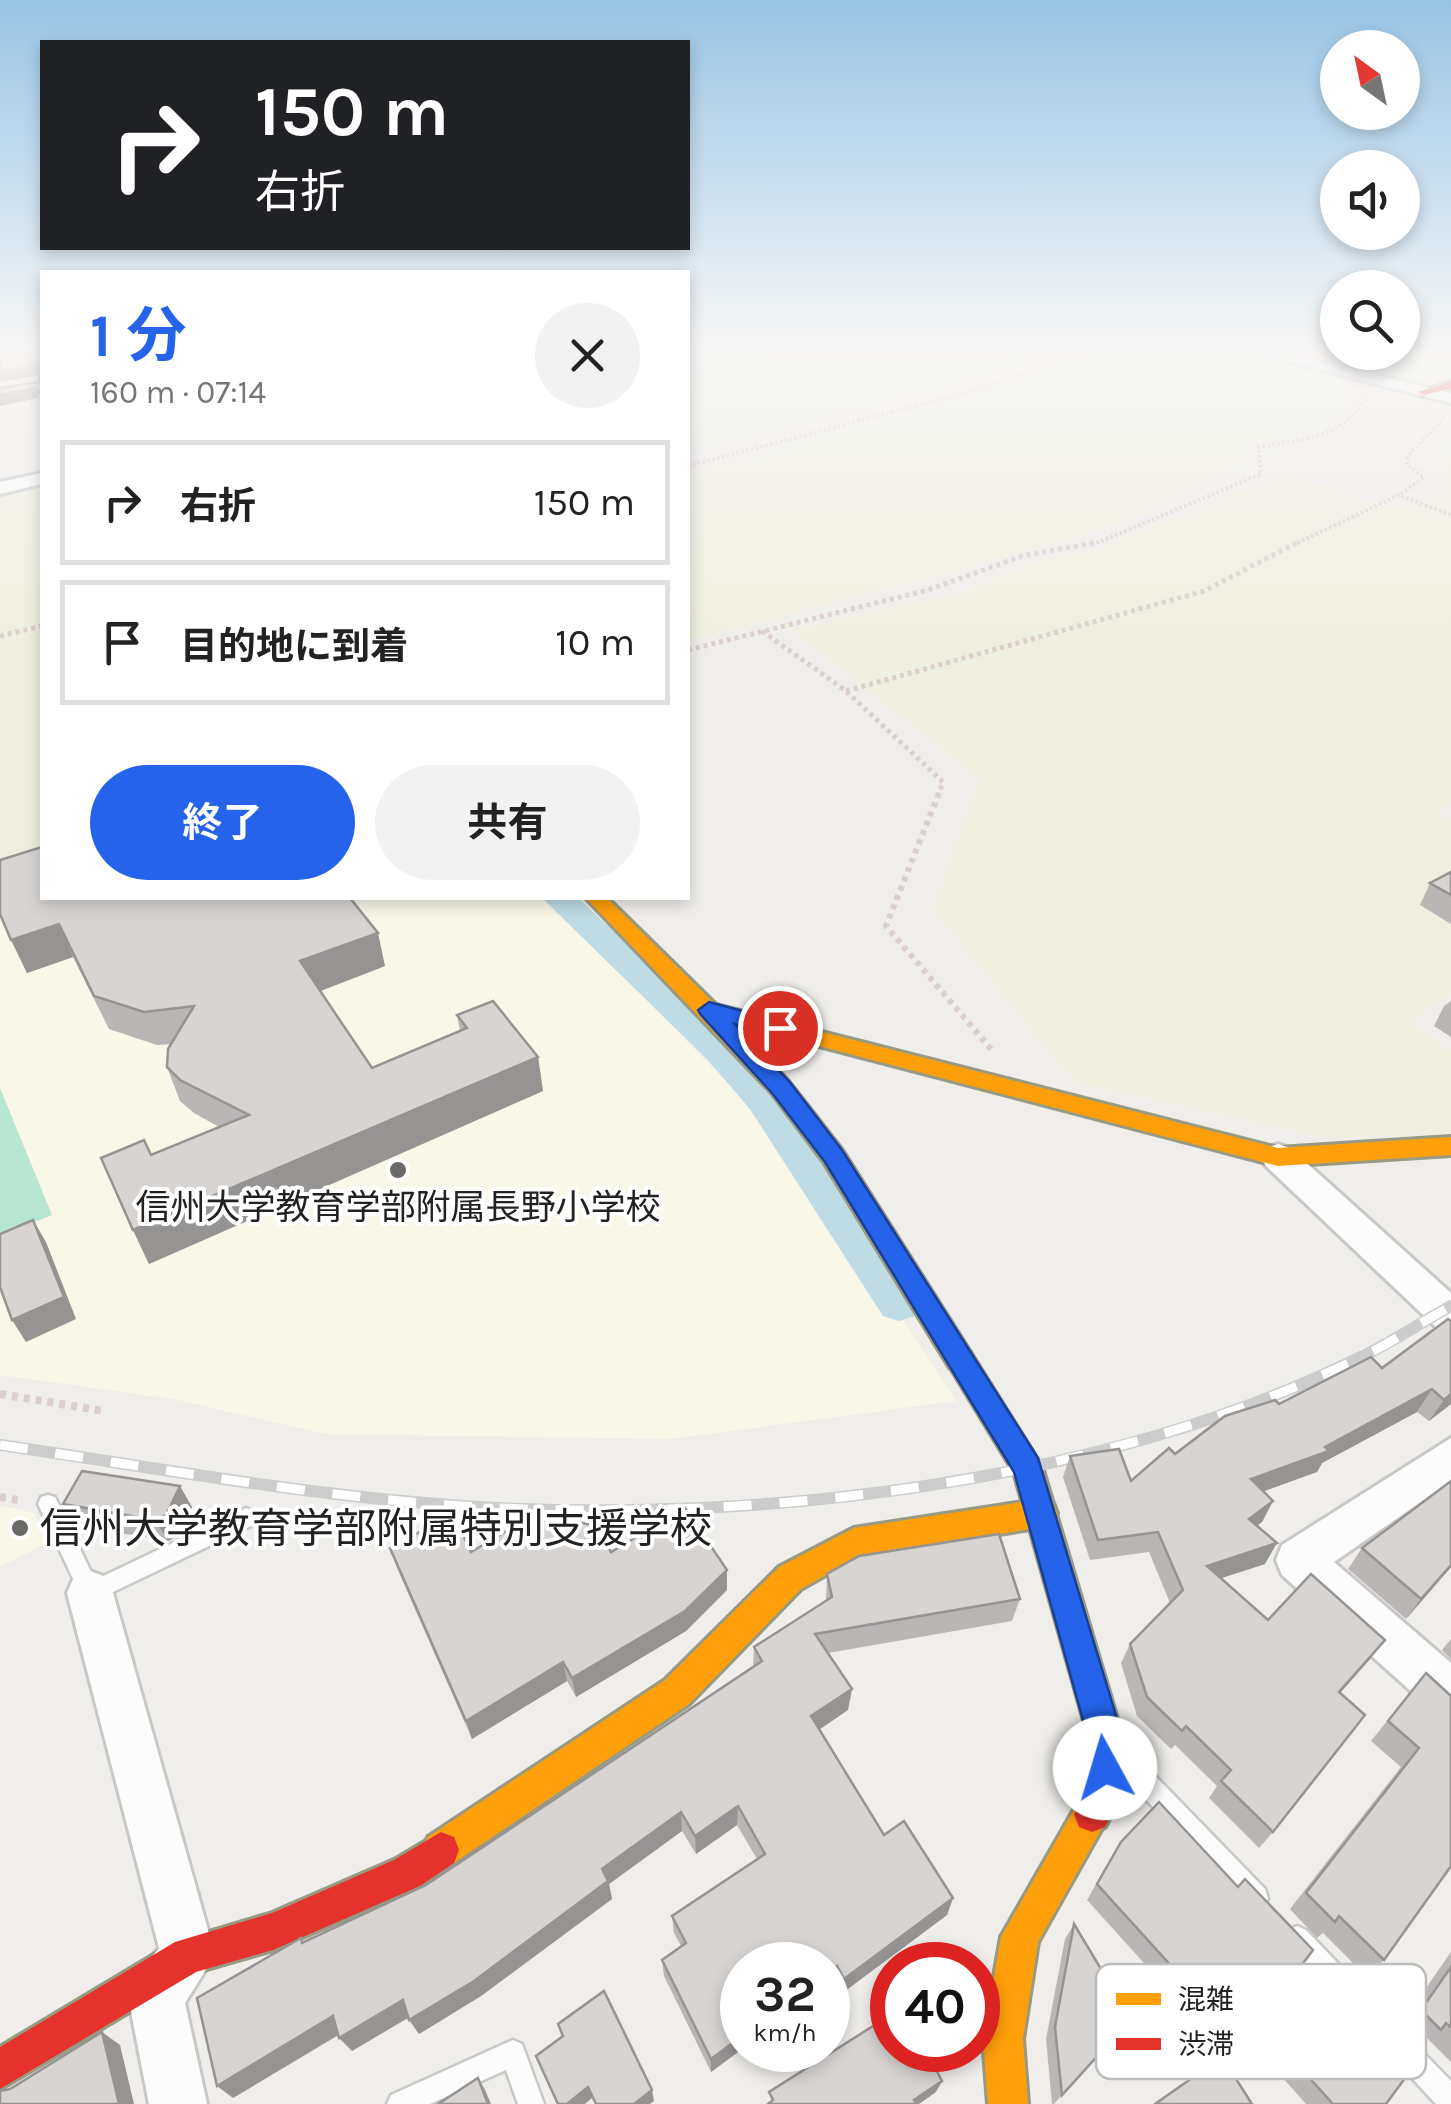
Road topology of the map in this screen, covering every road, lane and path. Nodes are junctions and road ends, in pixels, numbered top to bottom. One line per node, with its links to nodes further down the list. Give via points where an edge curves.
1 (752, 449): 4 (path)
2 (1258, 449): 10 (path, via 1261,474 1088,546 1022,556 928,590)
3 (1414, 449): 7 (path, via 1407,466 1424,477)
4 (690, 465)
5 (40, 479): 6 (street)
6 (0, 488)
7 (1400, 495): 8 (path); 13 (path, via 1204,591)
8 (1451, 514)
9 (40, 626): 11 (path)
10 (761, 630): 12 (path); 13 (path)
11 (0, 636)
12 (690, 649)
13 (846, 691): 16 (path, via 943,782 886,926)
14 (598, 900): 15 (street)
15 (709, 1010): 16 (street); 24 (street, via 834,1156 1028,1467)
16 (1028, 1092): 18 (street)
17 (1451, 1146): 18 (street)
18 (1278, 1158): 19 (street)
19 (1451, 1317)
20 (0, 1394): 21 (path)
21 (103, 1411)
22 (1451, 1457): 27 (street, via 1298,1560)
23 (48, 1504): 26 (lane)
24 (1042, 1513): 28 (street); 29 (street, via 854,1543 790,1578 677,1692 407,1873 273,1931)
25 (246, 1518): 26 (lane)
26 (90, 1593): 29 (street)
27 (1451, 1694)
28 (1106, 1742): 30 (lane); 37 (street, via 1104,1794 1020,1937 1003,2039)
29 (188, 1955): 31 (street); 34 (street, via 156,1996)
30 (1320, 1964)
31 (0, 2069)
32 (1426, 2074): 33 (lane)
33 (1448, 2097)
34 (178, 2104)
35 (400, 2104): 36 (lane, via 513,2053)
36 (531, 2104)
37 (1008, 2104)

